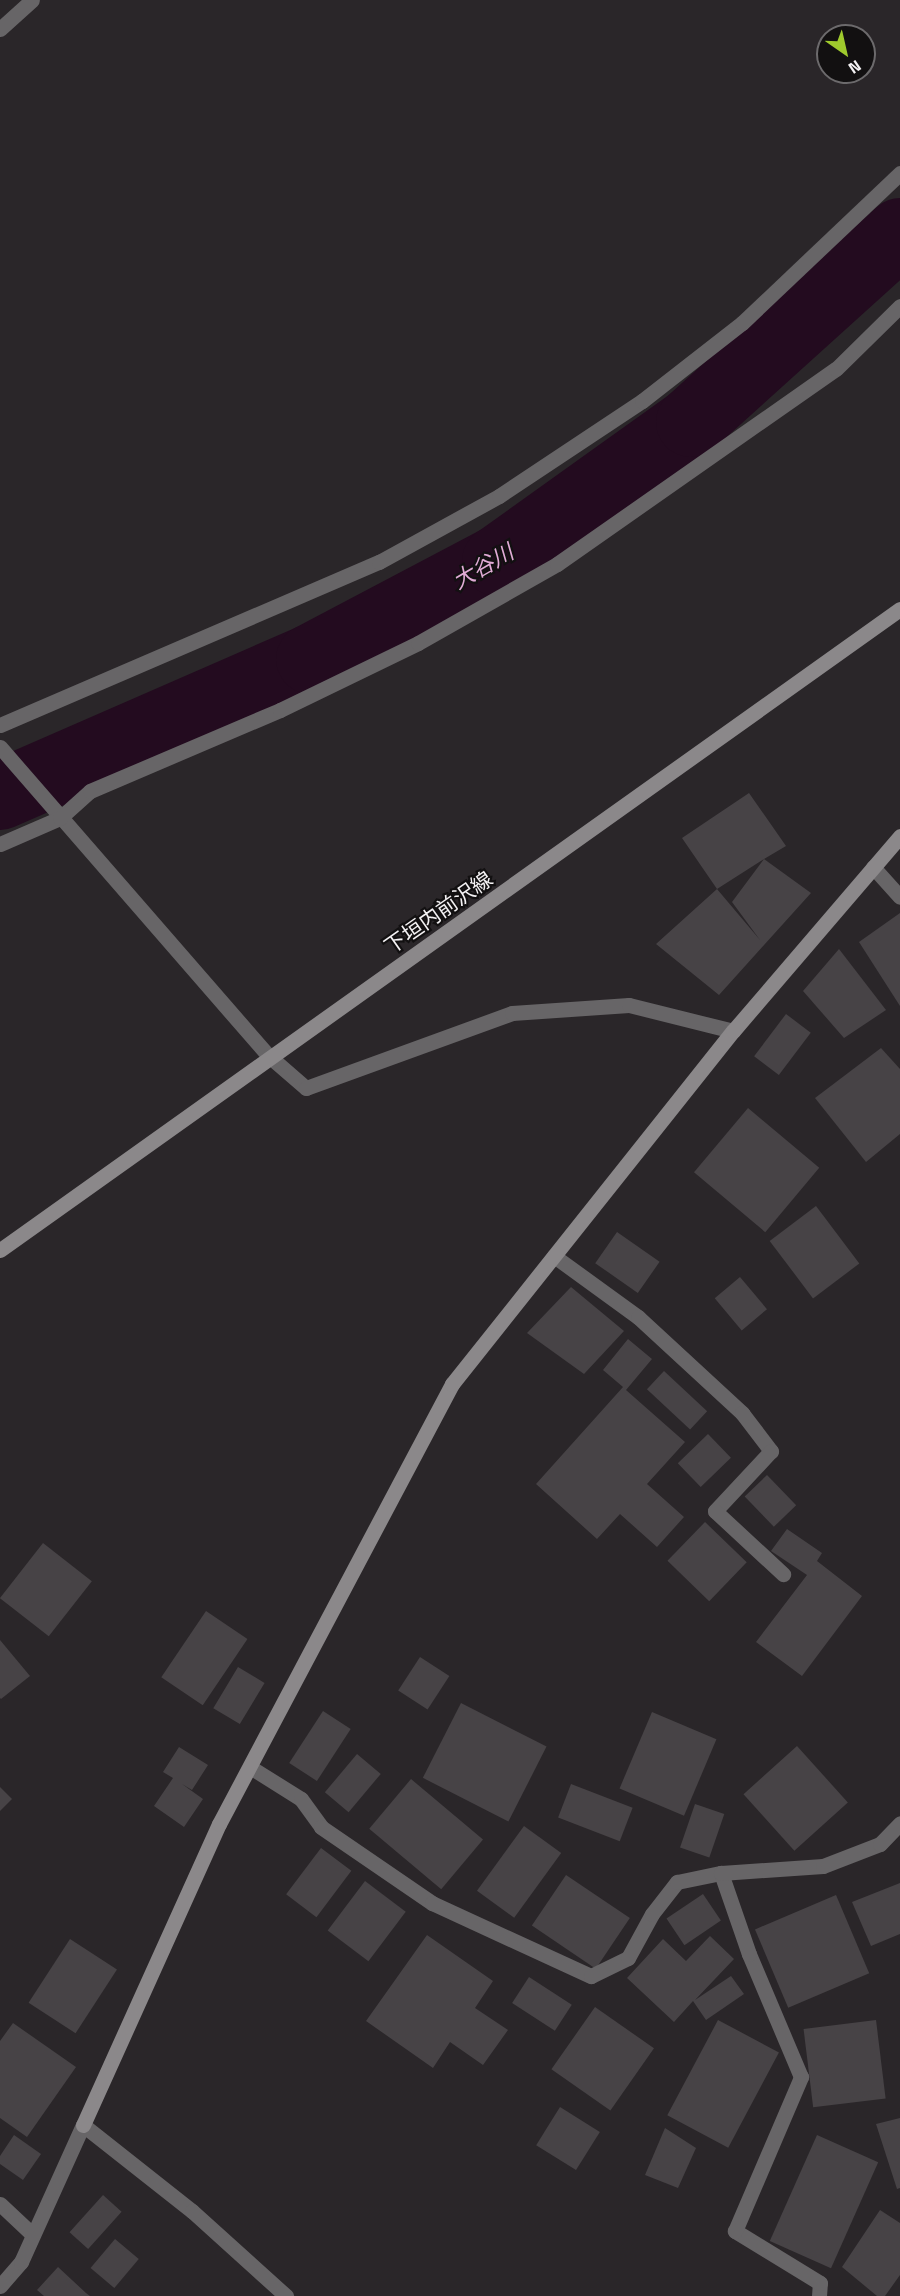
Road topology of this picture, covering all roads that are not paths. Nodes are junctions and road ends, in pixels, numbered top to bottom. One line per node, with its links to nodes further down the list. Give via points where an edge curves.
1 (32, 0): 2 (street)
2 (0, 28)
3 (900, 173): 6 (street, via 742,323 642,401 499,496 379,562)
4 (900, 306): 8 (street, via 836,369 557,564 418,643 280,710 90,791)
5 (900, 609): 14 (street, 下垣内前沢線)
6 (0, 725)
7 (1, 748): 8 (street)
8 (60, 818): 10 (street); 14 (street)
9 (900, 836): 11 (street)
10 (0, 844)
11 (873, 867): 12 (street); 13 (street)
12 (900, 897)
13 (733, 1031): 14 (street, via 629,1005 512,1013 306,1088); 16 (street)
14 (269, 1056): 15 (street, 下垣内前沢線)
15 (0, 1250)
16 (554, 1256): 17 (street, via 638,1317 742,1413 771,1451 715,1511); 18 (street, via 452,1384)
17 (783, 1574)
18 (250, 1767): 20 (street, via 301,1799 321,1827 432,1903 591,1976 628,1958 652,1914 677,1882); 21 (street, via 219,1824)
19 (900, 1823): 20 (street, via 880,1844 823,1866)
20 (721, 1873): 26 (street, via 749,1954 801,2077 735,2231 820,2283)
21 (83, 2125): 23 (street); 25 (street, via 192,2211)
22 (0, 2204): 23 (street)
23 (33, 2235): 24 (street, via 21,2262)
24 (0, 2286)
25 (286, 2296)
26 (819, 2296)

